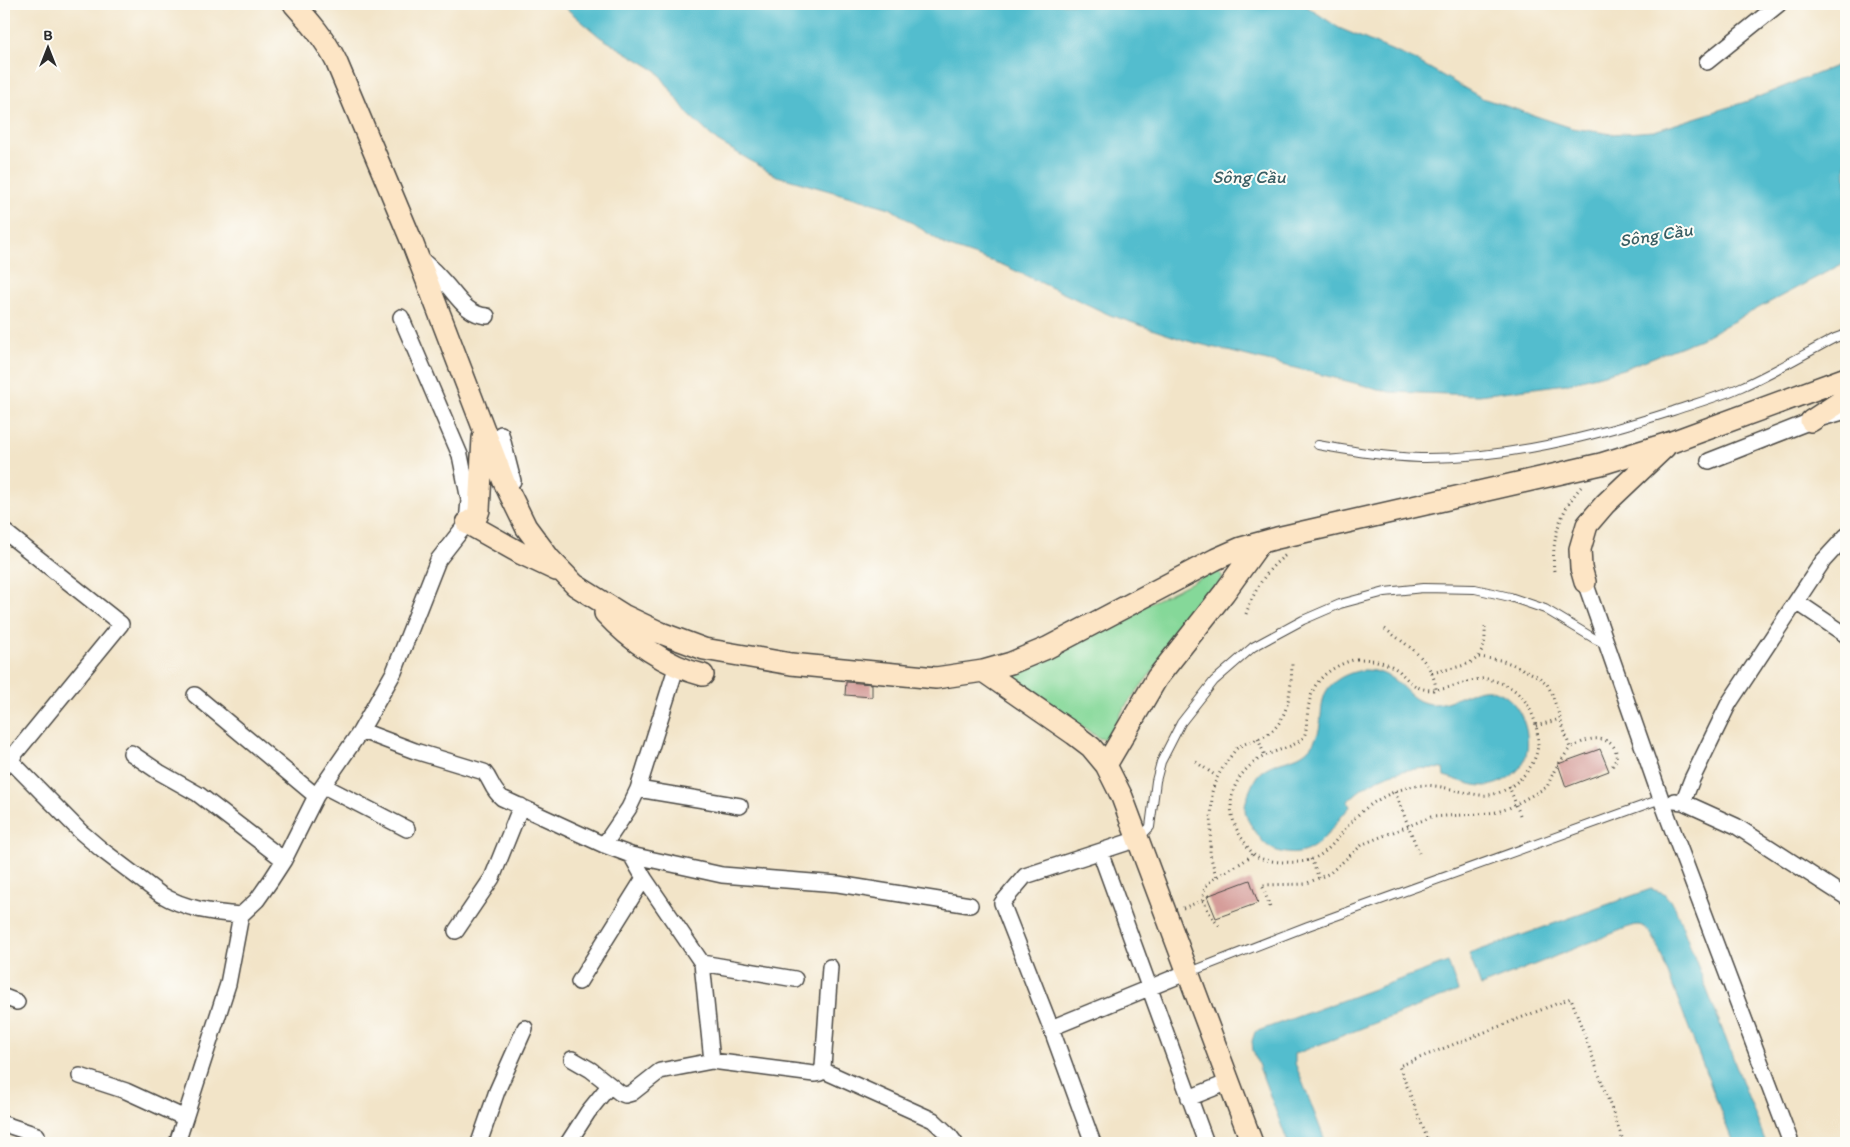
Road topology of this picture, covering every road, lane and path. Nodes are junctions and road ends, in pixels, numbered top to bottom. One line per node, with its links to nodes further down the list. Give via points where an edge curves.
1 (294, 4): 4 (main road, via 329,46)
2 (1779, 4): 3 (street)
3 (1707, 62)
4 (417, 256): 5 (street, via 466,307 479,316); 12 (main road)
5 (487, 316)
6 (401, 317): 17 (street, via 460,455 469,500)
7 (1846, 334): 14 (lane, via 1721,396 1559,441 1484,455 1418,458)
8 (1846, 378): 13 (main road)
9 (1846, 398): 11 (main road)
10 (1846, 411): 11 (street)
11 (1811, 421): 15 (street)
12 (493, 432): 17 (main road, via 479,510 477,516); 23 (main road, via 504,482 526,527)
13 (1669, 443): 16 (main road); 24 (main road, via 1587,525 1580,549)
14 (1318, 445)
15 (1709, 461)
16 (1601, 464): 20 (main road); 22 (path, via 1568,502 1562,515 1555,534)
17 (467, 523): 23 (main road); 42 (street, via 438,560 394,672)
18 (4, 531): 48 (street, via 120,624)
19 (1846, 536): 26 (street, via 1823,561)
20 (1260, 543): 35 (main road, via 1216,559 1048,648); 49 (main road, via 1157,678)
21 (1293, 551): 27 (path, via 1270,570 1253,595)
22 (1554, 571)
23 (561, 572): 25 (main road)
24 (1585, 582): 31 (street)
25 (586, 592): 34 (main road, via 632,638); 35 (main road, via 624,616 704,649 791,664 901,676 936,678)
26 (1797, 602): 30 (street); 57 (street, via 1729,703)
27 (1246, 614)
28 (1486, 627): 32 (path)
29 (1385, 629): 36 (path, via 1414,652)
30 (1846, 635)
31 (1609, 646): 56 (street); 64 (lane, via 1545,609 1474,589 1423,588 1385,592 1340,604 1253,647 1214,681 1181,723 1161,762 1150,827)
32 (1479, 657): 36 (path, via 1472,663); 40 (path, via 1500,660 1539,677 1547,684)
33 (1292, 664): 43 (path, via 1289,697 1282,718 1273,731)
34 (677, 665): 37 (main road); 53 (street)
35 (982, 671): 49 (main road, via 1074,734)
36 (1432, 673): 38 (path)
37 (703, 675)
38 (1436, 690): 41 (path, via 1484,678 1508,685 1528,704); 46 (path, via 1419,687 1398,670 1381,662 1368,659 1344,662 1322,679 1312,692 1304,737)
39 (195, 695): 54 (street)
40 (1560, 719): 41 (path); 44 (path)
41 (1536, 726): 52 (path, via 1538,747 1534,759 1527,773)
42 (360, 732): 54 (street); 59 (street, via 484,772 494,792)
43 (1258, 739): 46 (path); 51 (path, via 1239,746)
44 (1570, 748): 50 (path, via 1594,739 1610,743 1616,748 1615,763); 58 (path, via 1547,787)
45 (131, 753): 70 (street, via 198,794)
46 (1265, 756): 68 (path, via 1244,772 1232,792 1230,803 1234,824)
47 (1196, 762): 51 (path)
48 (7, 763): 80 (street, via 102,850 169,900 215,914)
49 (1106, 765): 64 (main road)
50 (1610, 769)
51 (1216, 776): 72 (path, via 1212,792 1210,854)
52 (1509, 786): 55 (path, via 1483,795 1424,786); 58 (path)
53 (638, 789): 60 (street); 65 (street)
54 (320, 791): 63 (street); 70 (street)
55 (1395, 792): 62 (path); 71 (path, via 1376,801 1353,820 1328,851)
56 (1661, 800): 57 (street); 85 (lane); 110 (street)
57 (1684, 802): 75 (street, via 1736,826)
58 (1516, 805): 61 (path); 62 (path, via 1497,812 1432,817)
59 (521, 806): 65 (street); 82 (street, via 492,878)
60 (740, 806)
61 (1520, 815)
62 (1408, 826): 67 (path); 74 (path, via 1363,844 1330,873)
63 (407, 828)
64 (1138, 839): 66 (street); 85 (main road)
65 (604, 845): 69 (street)
66 (1100, 852): 88 (street); 90 (street, via 1025,876 1002,903)
67 (1418, 853)
68 (1253, 854): 71 (path, via 1288,863); 72 (path)
69 (631, 855): 73 (street); 77 (street, via 722,875 838,884)
70 (284, 860): 80 (street, via 258,900)
71 (1311, 860): 74 (path)
72 (1216, 876): 76 (path, via 1208,882)
73 (644, 878): 83 (street); 87 (street)
74 (1319, 878): 78 (path, via 1305,884 1262,885)
75 (1846, 897)
76 (1204, 900): 79 (path); 81 (path, via 1208,913)
77 (970, 904)
78 (1270, 907)
79 (1180, 909)
80 (241, 915): 98 (street, via 228,984)
81 (1219, 926)
82 (456, 931)
83 (702, 963): 86 (street); 92 (street)
84 (830, 967): 93 (street)
85 (1188, 972): 88 (street); 95 (main road)
86 (796, 979)
87 (579, 982)
88 (1148, 988): 90 (street); 97 (street)
89 (525, 1028): 102 (street, via 497,1091)
90 (1051, 1028): 105 (street)
91 (572, 1059): 96 (street)
92 (712, 1062): 93 (street, via 814,1074); 96 (street, via 660,1072 628,1094 622,1095)
93 (822, 1070): 104 (street, via 933,1120)
94 (80, 1076): 98 (street, via 126,1091)
95 (1229, 1082): 97 (street); 107 (main road)
96 (609, 1086): 103 (street)
97 (1189, 1098): 106 (street)
98 (185, 1118): 101 (street)
99 (4, 1124): 100 (street)
100 (37, 1135)
101 (178, 1143)
102 (479, 1143)
103 (568, 1143)
104 (955, 1143)
105 (1093, 1143)
106 (1206, 1143)
107 (1252, 1143)
108 (1429, 1143): 109 (path, via 1399,1066 1571,998)
109 (1624, 1143)
110 (1791, 1143)

